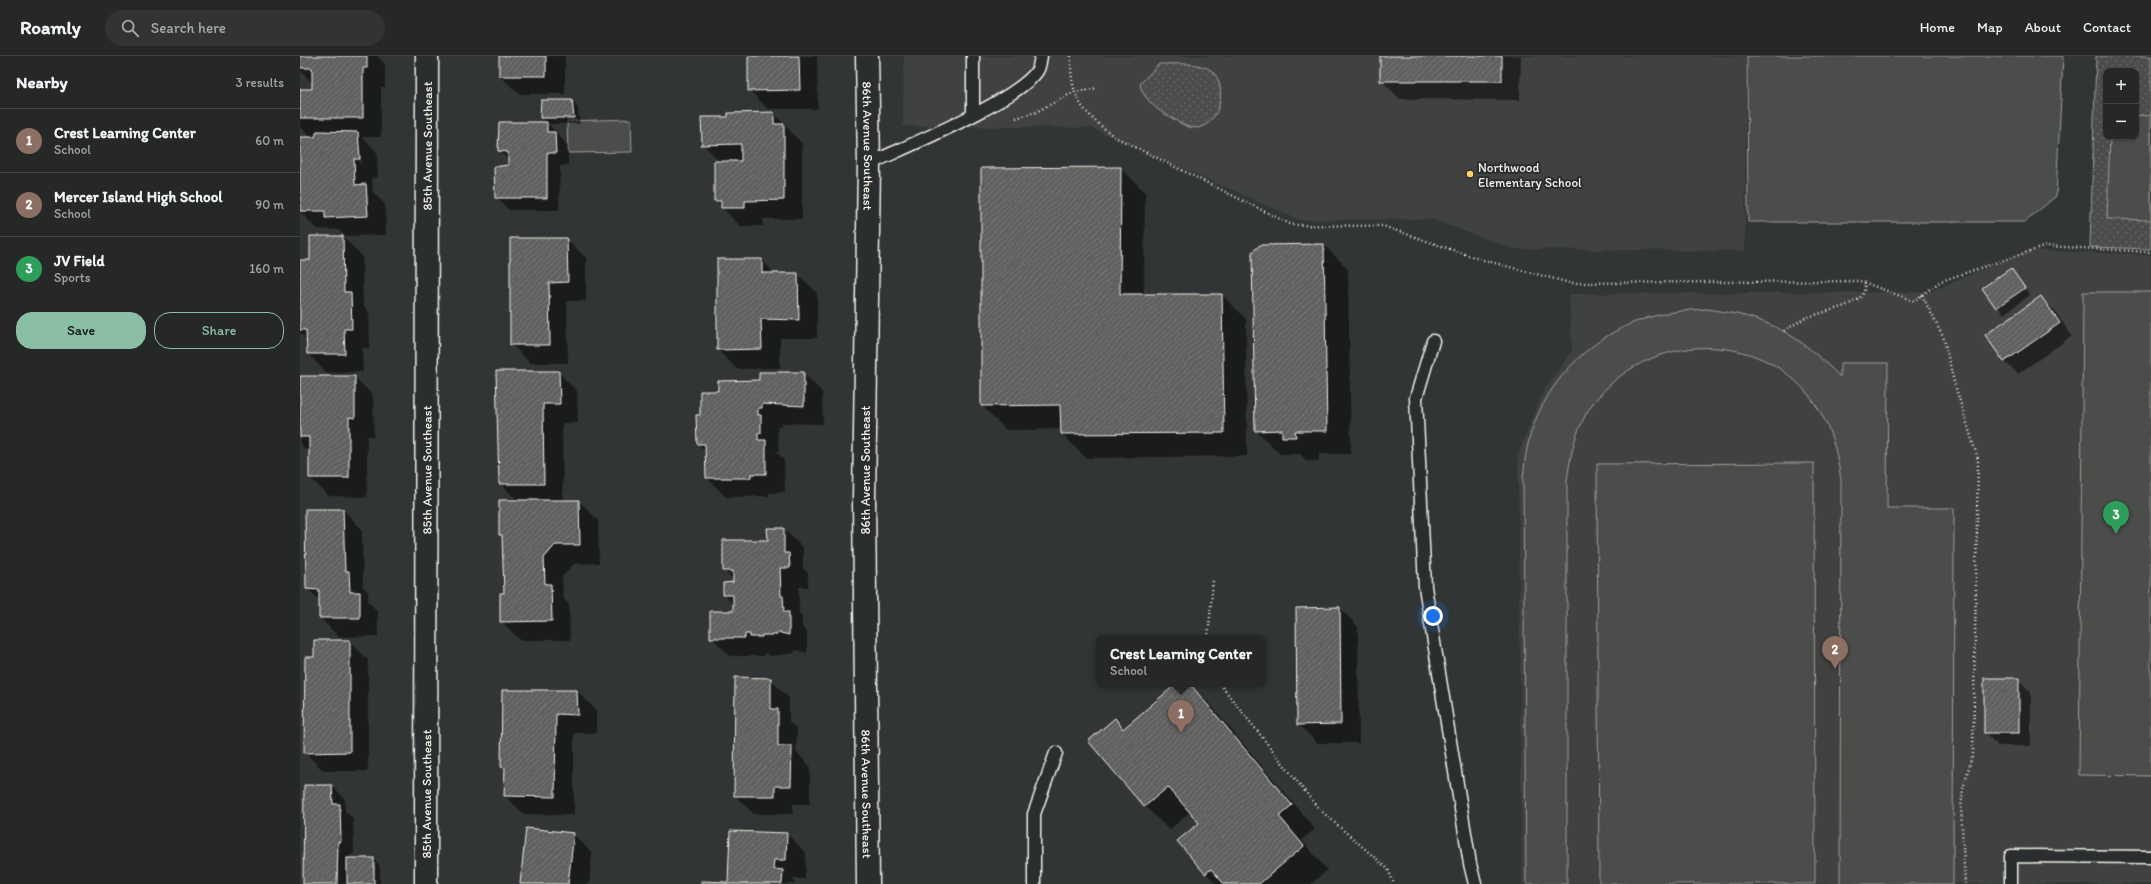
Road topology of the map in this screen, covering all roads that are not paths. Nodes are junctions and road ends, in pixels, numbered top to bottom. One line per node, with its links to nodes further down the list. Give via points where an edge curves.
1 (427, 56): 10 (street, 85th Avenue Southeast)
2 (867, 56): 6 (street, 86th Avenue Southeast)
3 (973, 56): 5 (lane)
4 (1040, 56): 5 (lane, via 1038,70 1019,89)
5 (973, 114): 6 (lane)
6 (869, 164): 11 (street, 86th Avenue Southeast, via 864,499)
7 (1433, 341): 13 (lane, via 1416,398 1425,587)
8 (1056, 753): 12 (lane, via 1034,814)
9 (2151, 857): 14 (lane, via 2011,856)
10 (426, 884)
11 (868, 884)
12 (1034, 884)
13 (1475, 884)
14 (2011, 884)

